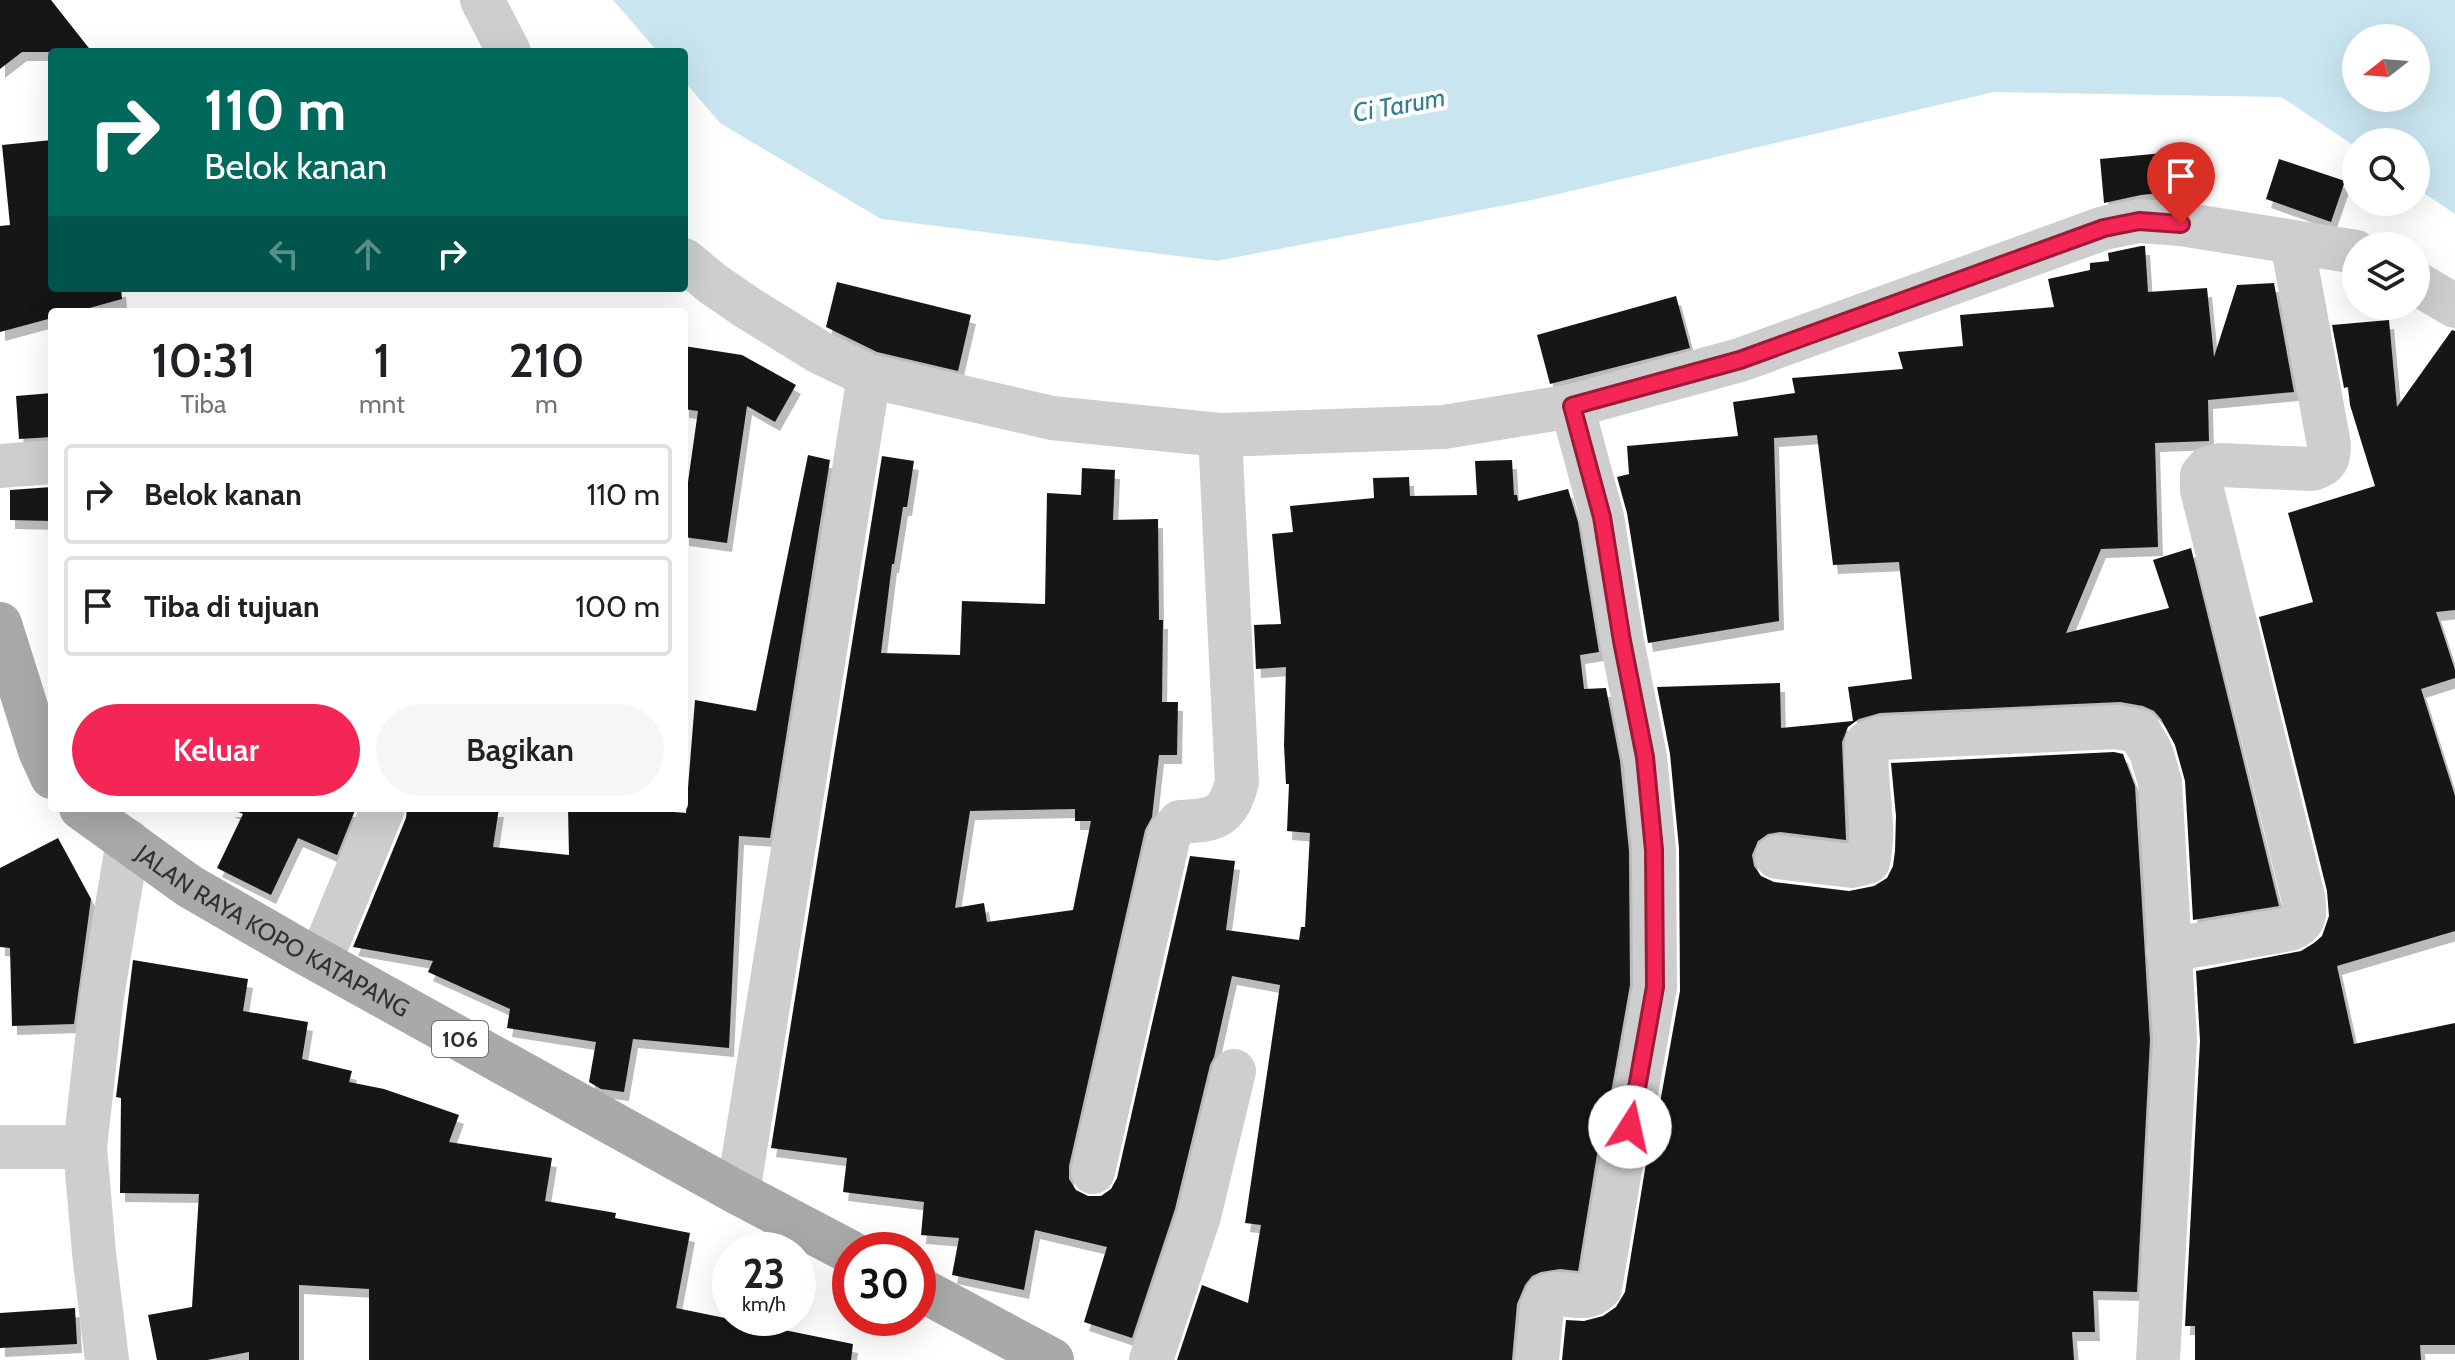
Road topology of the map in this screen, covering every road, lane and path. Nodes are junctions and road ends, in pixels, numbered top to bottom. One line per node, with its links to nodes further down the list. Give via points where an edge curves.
1 (482, 0): 2 (street)
2 (507, 48)
3 (2292, 242): 4 (street); 9 (street, via 2181,224 2139,221 2104,228 1740,360); 19 (street, via 2329,459 2312,469 2220,465 2202,475 2202,490 2305,916 2290,929)
4 (2342, 250)
5 (688, 263): 8 (street, via 748,308)
6 (2430, 291): 7 (street)
7 (2455, 306)
8 (869, 376): 10 (street, via 1052,418); 25 (street)
9 (1572, 406): 10 (street, via 1444,427); 31 (street, via 1602,517 1645,757 1654,850 1655,987 1600,1288 1582,1298 1558,1292 1547,1296)
10 (1220, 435): 24 (street, via 1237,782 1232,803 1218,816 1180,822 1169,835)
11 (48, 462): 12 (street)
12 (0, 466)
13 (0, 624): 14 (main road)
14 (48, 768)
15 (87, 812): 17 (main road, JALAN RAYA KOPO KATAPANG / 106)
16 (381, 812): 20 (street)
17 (128, 841): 20 (main road, JALAN RAYA KOPO KATAPANG / 106, via 189,886); 23 (street, via 102,996)
18 (1777, 857): 19 (street, via 1852,866 1868,862 1866,751 1867,743 1881,738 2116,727 2139,731 2160,782)
19 (2168, 950): 32 (street, via 2175,1040)
20 (320, 961): 25 (main road, JALAN RAYA KOPO KATAPANG / 106)
21 (1234, 1071): 30 (street, via 1199,1216)
22 (0, 1147): 23 (street)
23 (85, 1147): 28 (street)
24 (1093, 1172)
25 (738, 1193): 26 (main road, JALAN RAYA KOPO KATAPANG / 106)
26 (832, 1243)
27 (936, 1298): 29 (main road)
28 (107, 1360)
29 (1052, 1360)
30 (1151, 1360)
31 (1537, 1360)
32 (2158, 1360)

